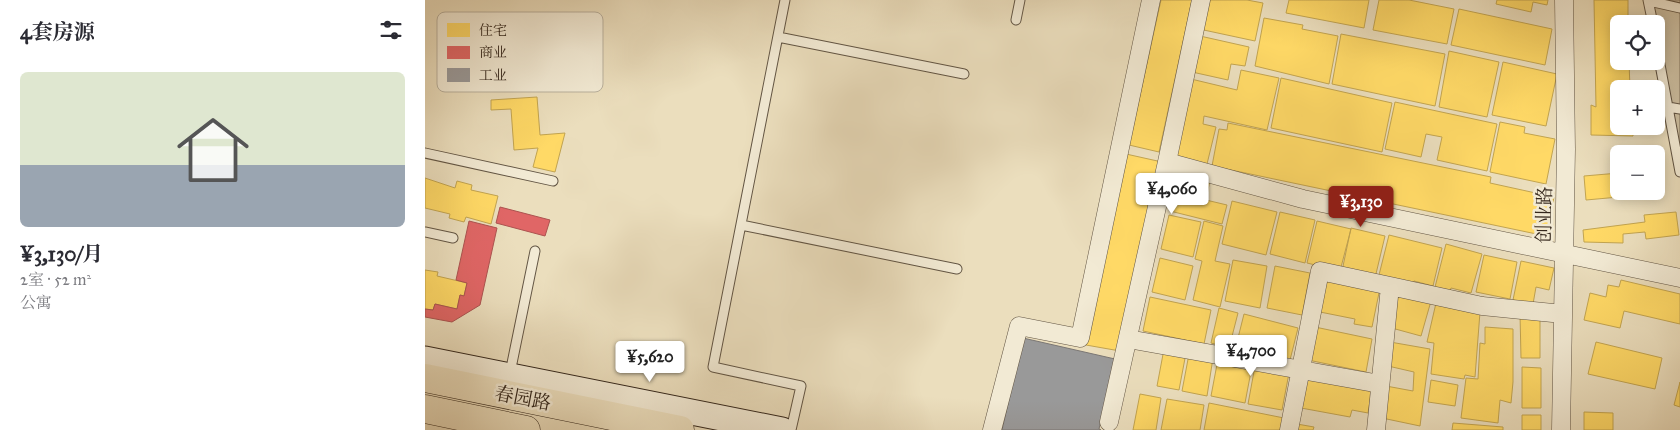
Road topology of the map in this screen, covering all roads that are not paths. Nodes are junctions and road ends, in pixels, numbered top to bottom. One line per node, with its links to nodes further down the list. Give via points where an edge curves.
1 (785, 0): 10 (lane)
2 (1020, 0): 9 (lane)
3 (1151, 0): 41 (street, via 1080,338 1019,326)
4 (1201, 0): 16 (street)
5 (1564, 0): 23 (street, 创业路)
6 (1648, 0): 7 (lane); 8 (lane)
7 (1680, 8)
8 (1651, 15)
9 (1016, 20)
10 (778, 37): 12 (lane); 19 (lane)
11 (1661, 70): 13 (lane)
12 (964, 74)
13 (1668, 107): 14 (lane); 17 (lane)
14 (1680, 109)
15 (425, 153): 18 (lane)
16 (1167, 162): 23 (street, via 1303,199); 28 (street)
17 (1680, 167)
18 (553, 181)
19 (741, 225): 24 (lane); 40 (lane, via 713,367 801,386)
20 (425, 232): 21 (lane)
21 (453, 238)
22 (535, 251): 33 (lane)
23 (1565, 253): 25 (street); 27 (street, 创业路)
24 (957, 269)
25 (1680, 278)
26 (1390, 286): 27 (street, via 1482,306); 30 (street, via 1320,270); 32 (street)
27 (1563, 314): 44 (street, 创业路)
28 (1128, 339): 30 (street); 35 (street)
29 (425, 359): 33 (street)
30 (1301, 370): 32 (street); 42 (street)
31 (425, 378): 33 (main road, 春园路)
32 (1380, 384): 43 (street)
33 (507, 385): 38 (main road, 春园路); 39 (street)
34 (425, 409): 36 (main road, 春园路)
35 (1109, 422)
36 (495, 427): 37 (main road, 春园路)
37 (526, 430)
38 (681, 430)
39 (782, 430)
40 (791, 430)
41 (992, 430)
42 (1289, 430)
43 (1376, 430)
44 (1561, 430)

